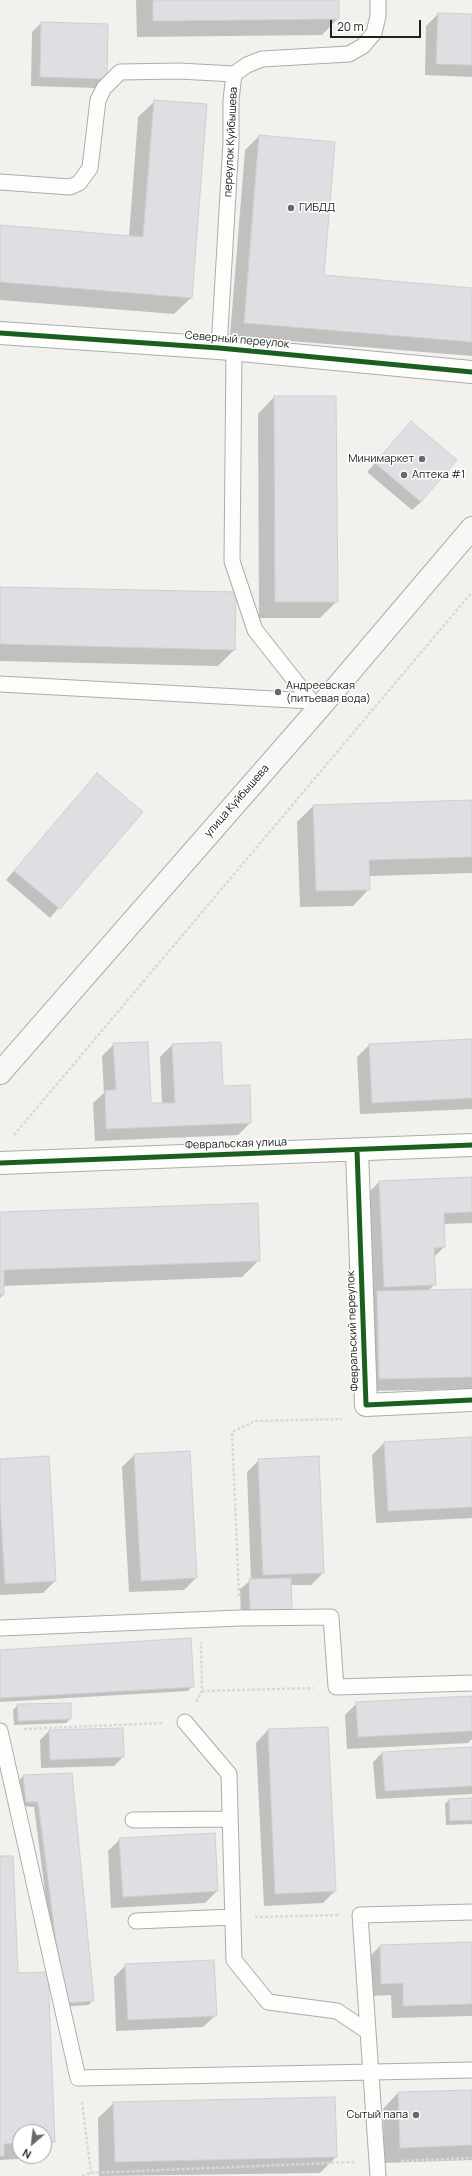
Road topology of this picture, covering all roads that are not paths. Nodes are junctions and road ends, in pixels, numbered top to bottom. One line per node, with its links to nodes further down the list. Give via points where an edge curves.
1 (378, 0): 2 (lane, переулок Куйбышева, via 374,33 363,46 349,54 262,58)
2 (234, 74): 3 (lane, via 179,71 120,72 104,88 98,100 90,168 79,183 70,187); 5 (lane, переулок Куйбышева, via 231,100)
3 (0, 182)
4 (0, 333): 5 (street, Северный переулок)
5 (227, 348): 6 (street, Северный переулок); 9 (lane, переулок Куйбышева, via 232,561 255,630)
6 (472, 372)
7 (472, 528): 9 (main road, улица Куйбышева)
8 (0, 684): 9 (lane)
9 (315, 705): 10 (main road, улица Куйбышева)
10 (0, 1073)
11 (472, 1145): 12 (street, Февральская улица)
12 (357, 1150): 13 (street, Февральская улица); 14 (street, Февральский переулок, via 366,1405)
13 (0, 1163)
14 (472, 1400)
15 (0, 1628): 16 (lane, via 240,1618 331,1617 336,1687)
16 (472, 1683)
17 (185, 1722): 19 (lane, via 229,1774)
18 (0, 1732): 26 (lane, via 78,2078)
19 (230, 1819): 20 (lane); 22 (lane)
20 (133, 1820)
21 (472, 1912): 24 (lane, via 360,1915)
22 (233, 1917): 23 (lane); 24 (lane, via 234,1960 268,2002 337,2011)
23 (136, 1921)
24 (367, 2031): 26 (lane)
25 (472, 2070): 26 (lane)
26 (370, 2072): 27 (lane)
27 (377, 2169)

